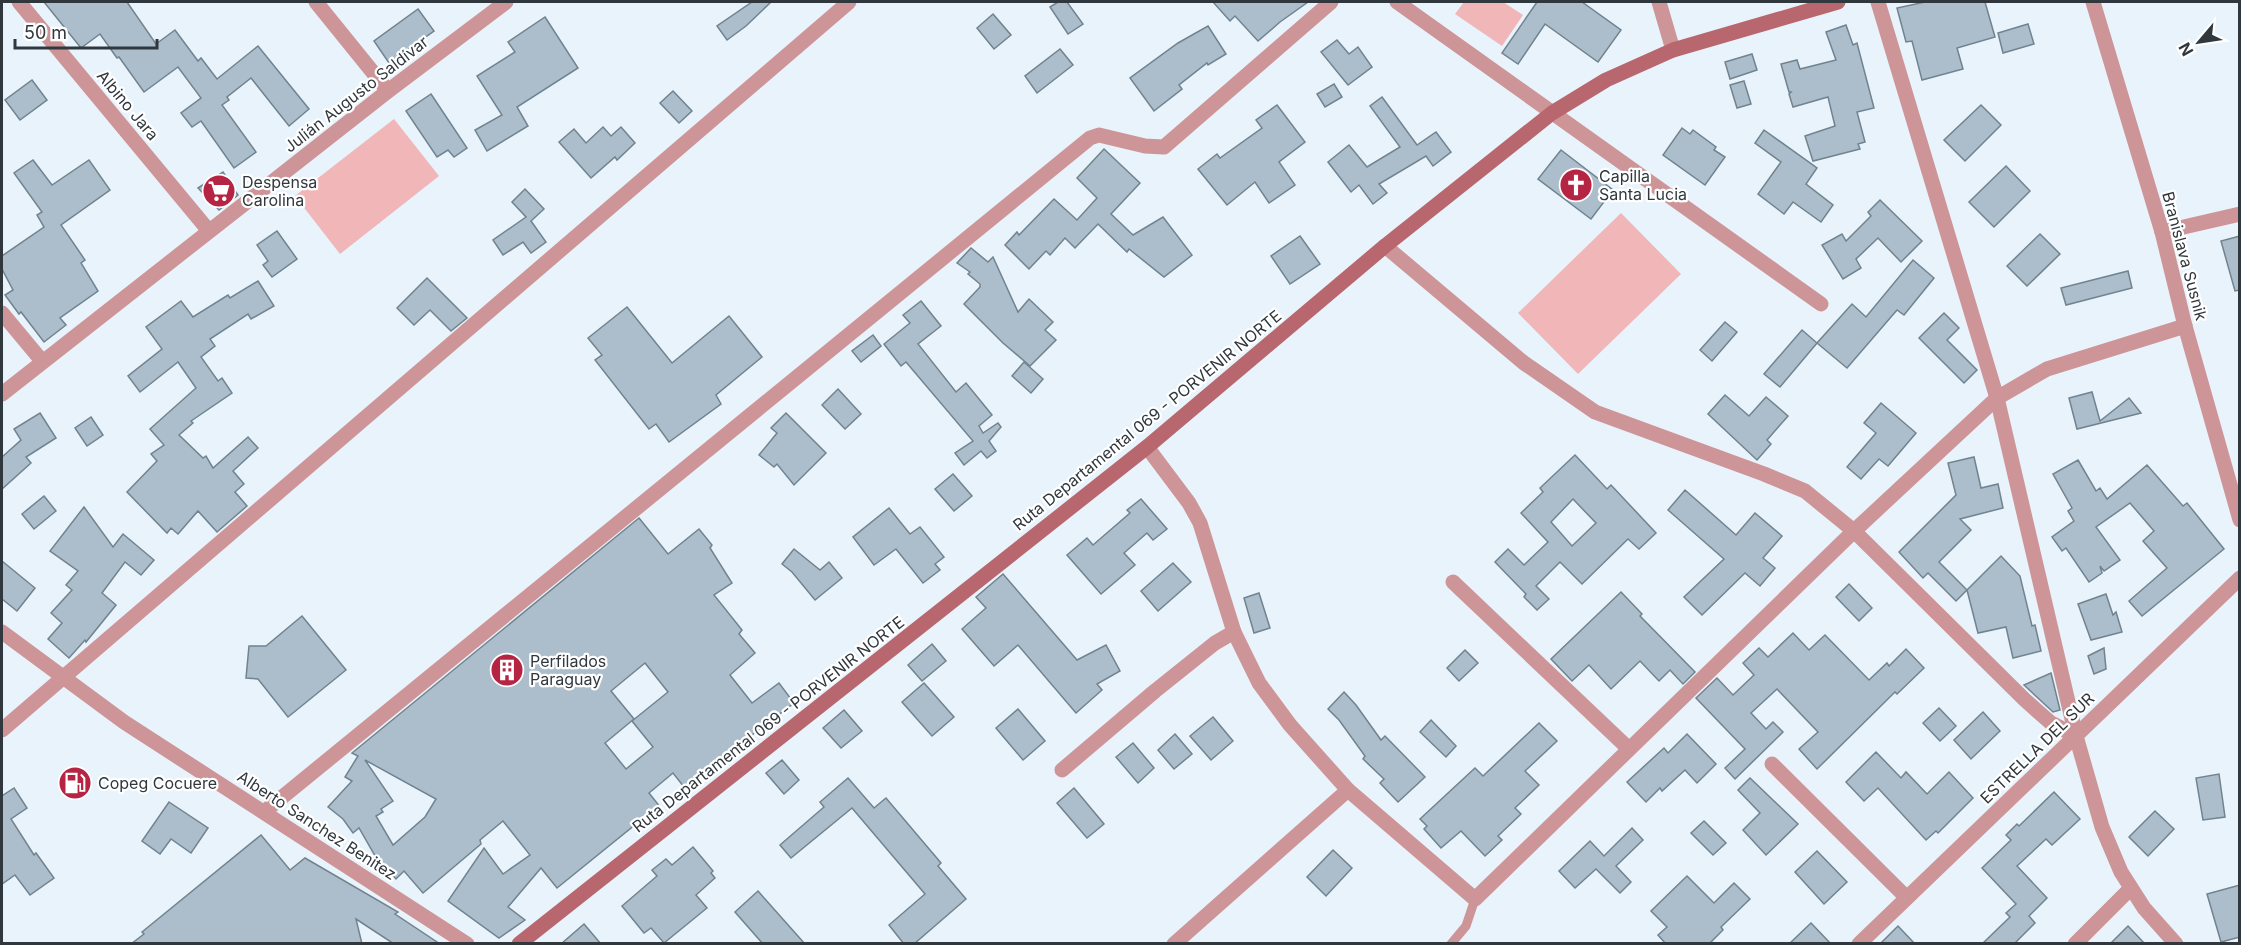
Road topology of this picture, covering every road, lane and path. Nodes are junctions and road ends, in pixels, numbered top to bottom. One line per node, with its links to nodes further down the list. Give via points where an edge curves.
1 (19, 2): 15 (street, Albino Jara)
2 (316, 2): 12 (street)
3 (506, 2): 12 (street, Julián Augusto Saldívar)
4 (849, 2): 31 (street)
5 (1331, 2): 38 (street, via 1164,147 1099,135 1090,138)
6 (1397, 2): 13 (street)
7 (1659, 2): 11 (street)
8 (1838, 2): 11 (main road, Ruta Departamental 069 - PORVENIR NORTE)
9 (1878, 2): 23 (street)
10 (2093, 2): 16 (street, Branislava Susnik)
11 (1673, 50): 13 (main road, Ruta Departamental 069 - PORVENIR NORTE, via 1605,80)
12 (388, 92): 15 (street, Julián Augusto Saldívar)
13 (1552, 113): 17 (main road, Ruta Departamental 069 - PORVENIR NORTE); 18 (street)
14 (2240, 214): 16 (street)
15 (209, 231): 21 (street, Julián Augusto Saldívar)
16 (2162, 232): 20 (street, Branislava Susnik)
17 (1385, 246): 24 (main road, Ruta Departamental 069 - PORVENIR NORTE); 26 (street, via 1524,363 1595,412 1805,491)
18 (1821, 304)
19 (2, 313): 21 (street)
20 (2185, 326): 23 (street, via 2047,369); 25 (street, Branislava Susnik)
21 (42, 362): 22 (street, Julián Augusto Saldívar)
22 (2, 394)
23 (1997, 398): 26 (street); 33 (street)
24 (1147, 447): 30 (street, via 1200,523); 43 (main road, Ruta Departamental 069 - PORVENIR NORTE)
25 (2240, 520)
26 (1854, 531): 33 (street, via 2025,700 2051,723); 34 (street)
27 (2240, 578): 33 (street, ESTRELLA DEL SUR)
28 (1453, 582): 34 (street)
29 (2, 632): 31 (street, Alberto Sanchez Benitez)
30 (1234, 632): 36 (street, via 1155,691); 37 (street, via 1258,682)
31 (64, 678): 32 (street); 38 (street, Alberto Sanchez Benitez, via 124,722)
32 (2, 730)
33 (2076, 736): 39 (street, via 2102,827); 40 (street, ESTRELLA DEL SUR)
34 (1628, 748): 41 (street)
35 (1772, 764): 40 (street)
36 (1062, 770)
37 (1348, 790): 41 (street); 44 (street)
38 (264, 812): 42 (street, Alberto Sanchez Benitez)
39 (2131, 888): 47 (street); 48 (street)
40 (1906, 897): 46 (street, ESTRELLA DEL SUR)
41 (1475, 899): 45 (lane, via 1466,926)
42 (467, 944)
43 (519, 944)
44 (1174, 944)
45 (1451, 944)
46 (1859, 944)
47 (2075, 944)
48 (2176, 944)

